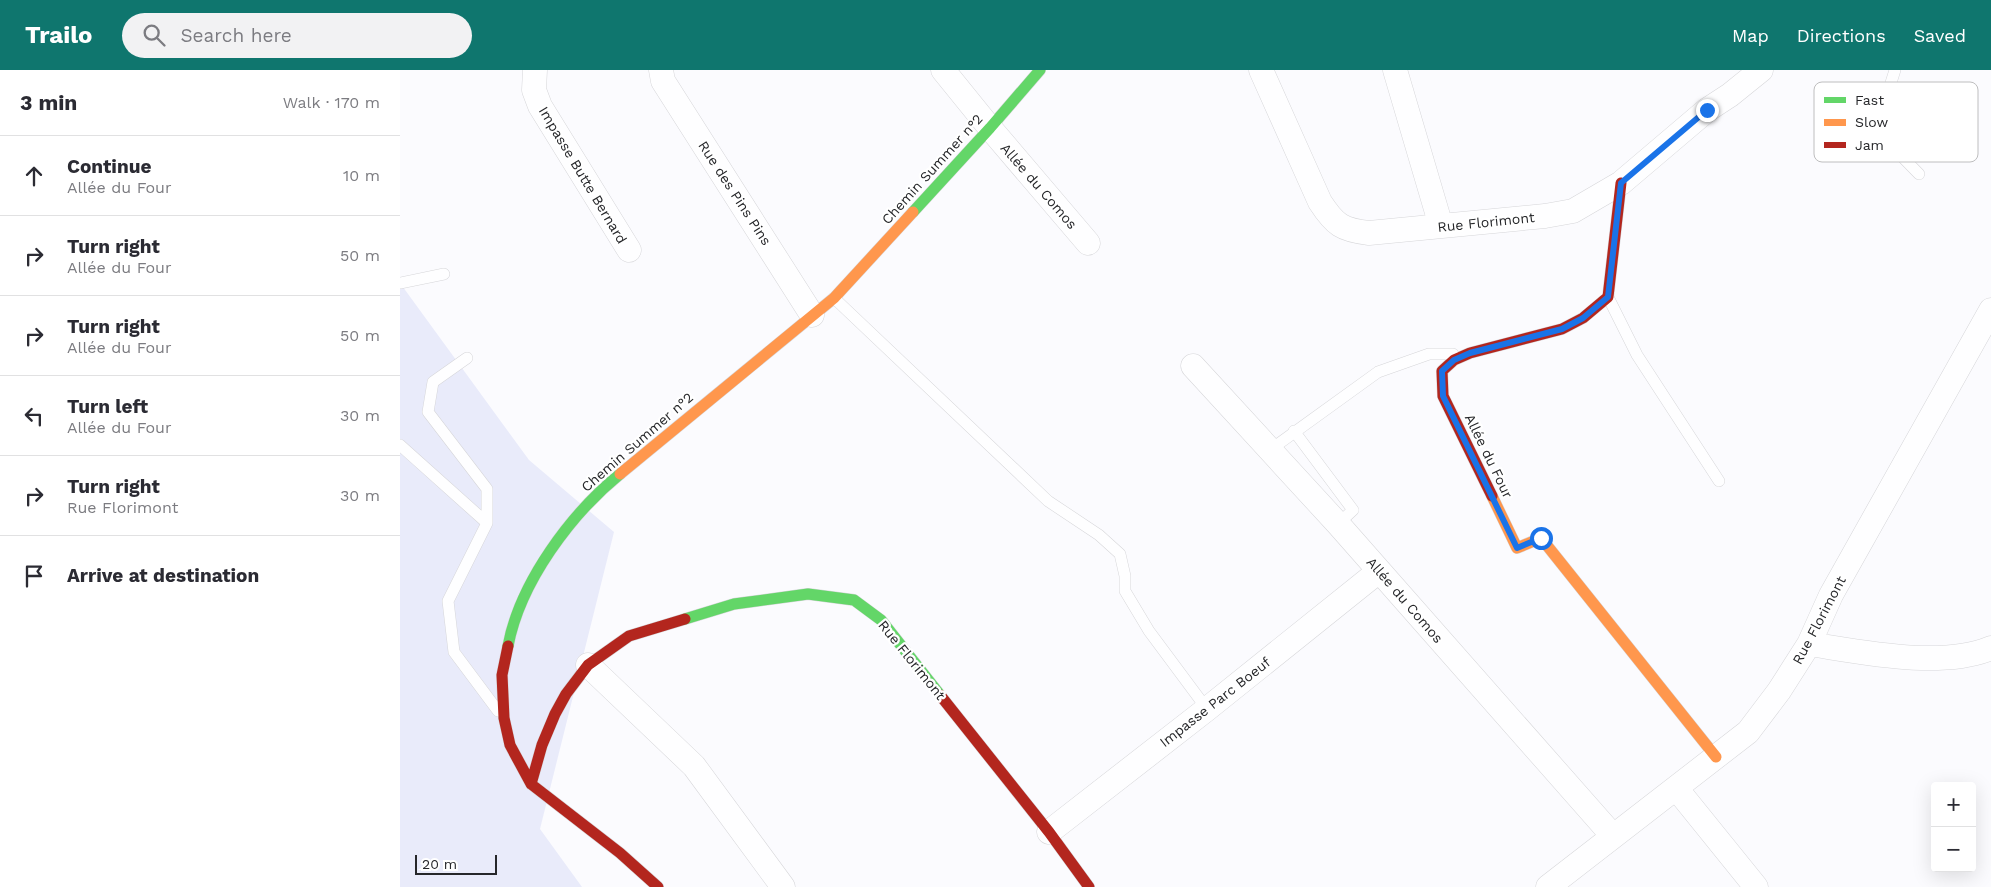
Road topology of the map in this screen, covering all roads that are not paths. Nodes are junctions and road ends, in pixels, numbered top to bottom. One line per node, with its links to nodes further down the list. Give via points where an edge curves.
1 (535, 70): 16 (street, Impasse Butte Bernard, via 534,90 540,106)
2 (661, 70): 22 (street, Rue des Pins Pins, via 663,81)
3 (943, 70): 10 (street, Allée du Comos)
4 (1040, 70): 10 (street, Chemin Summer n°2)
5 (1261, 70): 14 (street, Rue Florimont, via 1320,202 1332,220 1352,231 1369,233)
6 (1395, 70): 14 (street)
7 (1761, 70): 13 (street, Rue Florimont, via 1707,110)
8 (1895, 70): 9 (lane)
9 (1891, 82)
10 (990, 128): 15 (street, Allée du Comos); 20 (street, Chemin Summer n°2)
11 (1907, 162): 12 (lane)
12 (1919, 174)
13 (1621, 183): 14 (street, Rue Florimont, via 1573,211); 19 (street)
14 (1441, 226)
15 (1088, 243)
16 (629, 250)
17 (444, 274): 18 (lane)
18 (400, 283)
19 (1608, 297): 23 (street, Allée du Four, via 1583,318 1562,329); 29 (lane, via 1637,355)
20 (834, 298): 22 (street, Chemin Summer n°2); 36 (lane, via 1048,501 1099,535 1120,554 1125,591)
21 (1991, 310): 33 (street, Rue Florimont, via 1831,595)
22 (812, 315): 37 (street, Chemin Summer n°2, via 600,492 560,537 530,584 511,628 502,675)
23 (1470, 353): 26 (lane, via 1429,354 1378,372); 38 (street, Allée du Four, via 1454,360 1442,371 1443,396 1517,548 1541,538)
24 (467, 358): 30 (lane, via 433,382 428,412 487,489)
25 (1193, 366): 28 (street, Allée du Comos)
26 (1294, 431): 28 (lane); 31 (lane, via 1354,510)
27 (400, 445): 30 (lane)
28 (1270, 450): 31 (street, Allée du Comos)
29 (1719, 482)
30 (487, 523): 37 (lane, via 448,601 454,652)
31 (1338, 524): 32 (street, Allée du Comos)
32 (1379, 571): 36 (street, Impasse Parc Boeuf); 42 (street, Allée du Comos)
33 (1809, 644): 34 (street, via 1946,658 1978,654); 38 (street, Rue Florimont, via 1779,692 1748,732)
34 (1991, 648)
35 (588, 665): 39 (street, Rue Florimont, via 555,714); 41 (street, Rue Florimont, via 629,636 734,604 808,594 854,600 881,620); 44 (street, via 694,766)
36 (1207, 709): 41 (street, Impasse Parc Boeuf)
37 (504, 718): 39 (street, Chemin Summer n°2, via 510,745)
38 (1716, 757): 40 (street, Rue Florimont)
39 (531, 784): 43 (street, Chemin Summer n°2)
40 (1676, 788): 42 (street, Rue Florimont); 47 (street)
41 (1048, 832): 45 (street, Rue Florimont)
42 (1614, 836): 46 (street, Rue Florimont)
43 (658, 887)
44 (783, 887)
45 (1089, 887)
46 (1548, 887)
47 (1756, 887)

